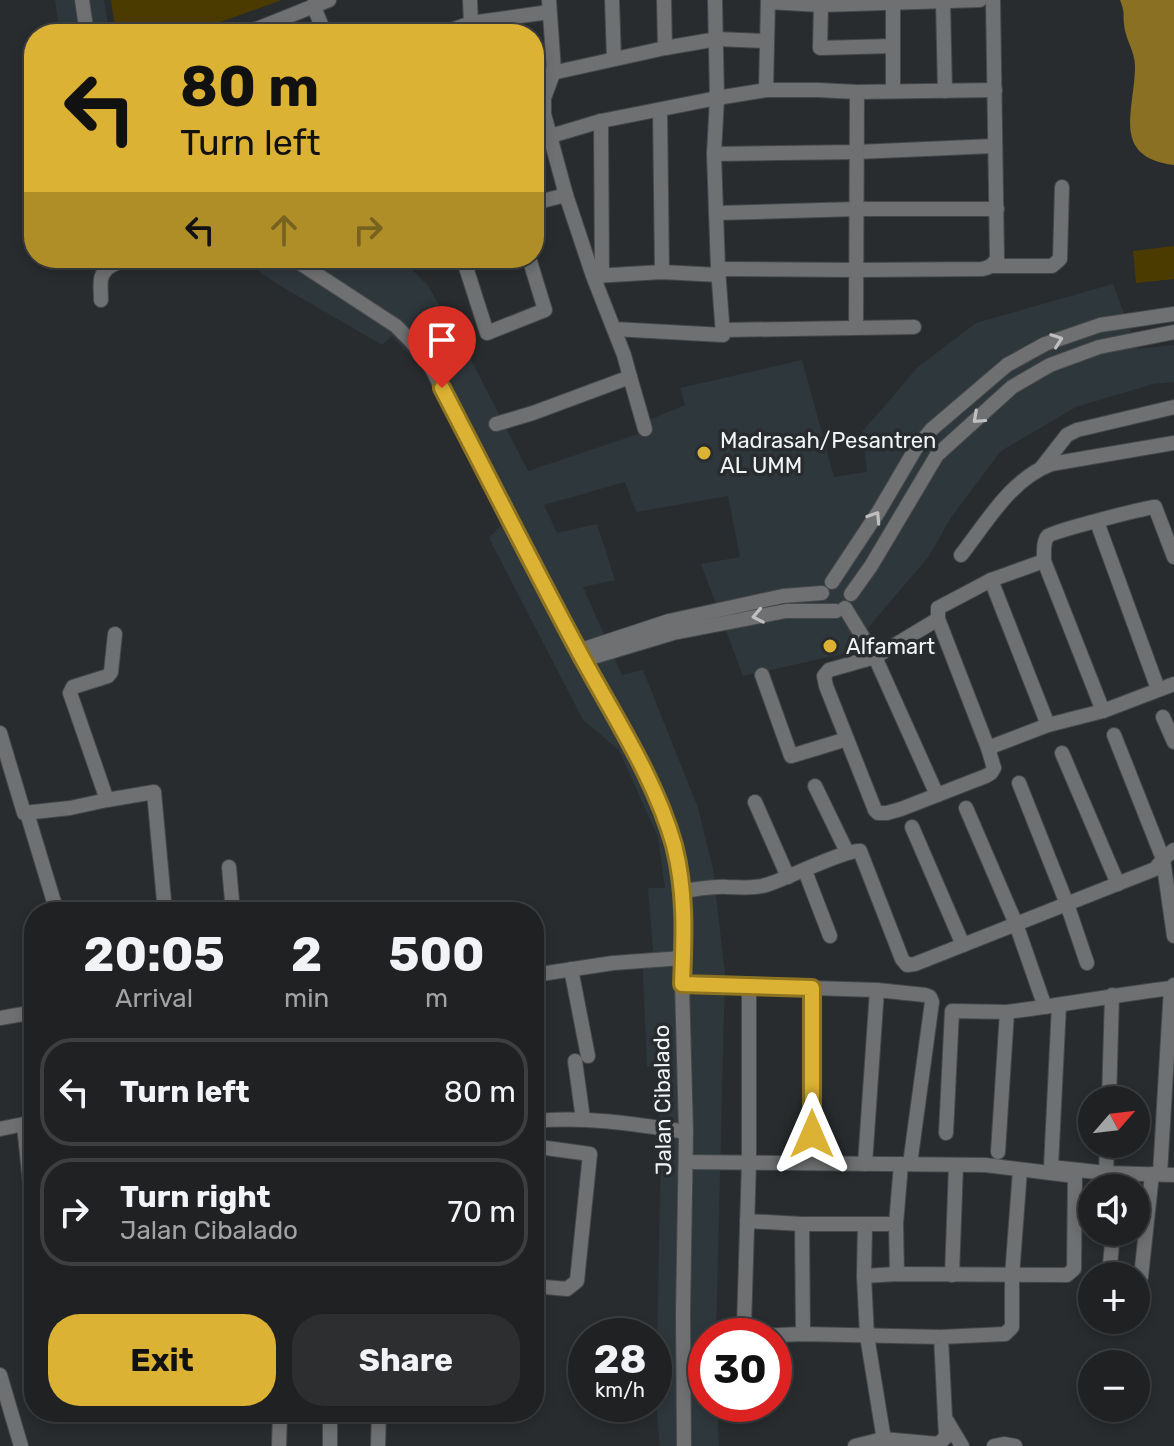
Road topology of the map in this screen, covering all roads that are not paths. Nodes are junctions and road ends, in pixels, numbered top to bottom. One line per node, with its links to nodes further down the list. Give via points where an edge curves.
1 (82, 0): 16 (street)
2 (329, 0): 12 (street)
3 (470, 0): 15 (street)
4 (612, 0): 23 (street)
5 (664, 0): 22 (street)
6 (715, 0): 19 (street)
7 (980, 0): 11 (street)
8 (993, 0): 27 (street)
9 (768, 1): 13 (street); 20 (street)
10 (893, 1): 11 (street); 13 (street); 21 (street)
11 (943, 2): 29 (street)
12 (314, 4): 17 (street); 18 (street)
13 (821, 5): 21 (street, via 820,48)
14 (549, 6): 15 (street); 24 (street)
15 (471, 23)
16 (86, 24)
17 (267, 24)
18 (321, 24)
19 (717, 39): 20 (street); 22 (street); 31 (street)
20 (766, 41): 26 (street)
21 (893, 46): 28 (street)
22 (665, 48): 23 (street)
23 (614, 59): 24 (street)
24 (554, 71): 25 (street); 34 (street, via 544,98)
25 (544, 74)
26 (766, 90): 30 (street); 31 (street)
27 (995, 90): 29 (street); 36 (street)
28 (893, 91): 29 (street); 30 (street)
29 (945, 91)
30 (857, 92): 37 (street)
31 (717, 98): 32 (street); 38 (street)
32 (660, 110): 33 (street); 51 (street)
33 (601, 121): 34 (street); 53 (street)
34 (549, 137): 35 (street); 40 (street)
35 (544, 138)
36 (994, 146): 37 (street); 43 (street)
37 (857, 152): 38 (street); 42 (street)
38 (714, 154): 44 (street)
39 (1062, 187): 45 (street, via 1057,264)
40 (566, 195): 41 (street); 53 (street)
41 (544, 200)
42 (857, 209): 43 (street); 44 (street); 50 (street)
43 (997, 209): 45 (street, via 997,258)
44 (716, 213): 52 (street)
45 (992, 266): 50 (street)
46 (108, 268): 54 (street, via 101,278)
47 (307, 268): 76 (street, Jalan Cibalado, via 396,326 429,363)
48 (466, 268): 49 (street, via 487,333 545,310)
49 (532, 268)
50 (856, 270): 52 (street); 56 (street)
51 (662, 272): 52 (street); 53 (street)
52 (718, 272): 59 (street)
53 (598, 276): 58 (street)
54 (101, 300)
55 (1174, 314): 72 (street, one-way to 55, via 916,448 1007,365 1045,344 1100,325)
56 (856, 327): 57 (street); 59 (street)
57 (914, 327)
58 (614, 329): 59 (street, via 723,335); 61 (street)
59 (723, 330)
60 (1174, 332): 73 (street, one-way to 73, via 1099,347 1050,365 1012,387 937,455)
61 (630, 377): 63 (street); 64 (street)
62 (1174, 407): 66 (street, via 1077,430)
63 (496, 424)
64 (645, 429)
65 (1174, 443): 66 (street)
66 (1041, 467): 68 (street, via 991,512)
67 (1097, 522): 69 (street, via 1155,507); 70 (street, via 1049,536); 80 (street)
68 (961, 555)
69 (1174, 557)
70 (1044, 561): 71 (street); 81 (street)
71 (991, 580): 74 (street, via 938,608); 83 (street)
72 (827, 587): 73 (street, via 822,598 826,607); 73 (street, via 842,583 849,589); 76 (street, via 669,621)
73 (844, 604): 76 (street, one-way to 76, via 701,627); 77 (street)
74 (938, 619): 77 (street); 88 (street)
75 (115, 634): 93 (street, via 108,676 73,687 70,693)
76 (581, 656): 104 (street, Jalan Cibalado, via 655,794)
77 (875, 657): 86 (street, via 824,676); 92 (street)
78 (762, 675): 86 (street, via 791,756)
79 (1174, 684): 80 (street)
80 (1158, 689): 81 (street)
81 (1103, 711): 83 (street)
82 (1163, 717): 87 (street)
83 (1048, 725): 88 (street)
84 (0, 733): 96 (street, via 22,811)
85 (1114, 735): 99 (street)
86 (847, 739): 92 (street, via 878,813)
87 (1174, 742)
88 (988, 748): 92 (street, via 991,773)
89 (1062, 753): 103 (street)
90 (1019, 783): 108 (street)
91 (815, 786): 98 (street)
92 (937, 795)
93 (107, 800): 96 (street); 106 (street, via 154,792)
94 (755, 802): 102 (street)
95 (966, 808): 109 (street)
96 (27, 813): 105 (street)
97 (912, 827): 112 (street)
98 (847, 852): 101 (street); 112 (street, via 860,851 907,965)
99 (1168, 854): 103 (street, via 1155,869); 111 (street)
100 (229, 867): 107 (street)
101 (805, 871): 102 (street); 110 (street)
102 (788, 877): 104 (street, via 763,886)
103 (1118, 884): 108 (street)
104 (683, 891): 113 (street, Jalan Cibalado)
105 (54, 902)
106 (164, 902)
107 (232, 902)
108 (1067, 904): 109 (street); 114 (street)
109 (1016, 924): 112 (street); 123 (street)
110 (830, 936)
111 (1174, 936)
112 (963, 945)
113 (674, 959): 115 (street); 117 (street, Jalan Cibalado)
114 (1087, 963)
115 (571, 969): 116 (street); 130 (street)
116 (544, 973)
117 (682, 984): 119 (street); 133 (street, Jalan Cibalado)
118 (1172, 986): 122 (street); 127 (street)
119 (749, 987): 120 (street); 137 (street)
120 (812, 988): 121 (street); 139 (street)
121 (877, 990): 140 (street); 141 (street, via 925,995 932,1002)
122 (1112, 995): 123 (street); 128 (street)
123 (1052, 1006): 124 (street); 144 (street, via 1051,1167)
124 (1007, 1012): 134 (street, via 952,1011); 136 (street)
125 (24, 1014): 126 (street)
126 (0, 1018)
127 (1171, 1038): 145 (street)
128 (1109, 1086)
129 (544, 1119): 130 (street)
130 (583, 1119): 133 (street)
131 (24, 1124): 132 (street)
132 (0, 1129)
133 (686, 1132): 138 (street, Jalan Cibalado)
134 (946, 1133)
135 (544, 1148): 155 (street, via 590,1154 577,1281 567,1289)
136 (998, 1152)
137 (749, 1161): 138 (street); 139 (street); 146 (street)
138 (686, 1162): 170 (street, Jalan Cibalado)
139 (812, 1163): 140 (street)
140 (865, 1164): 141 (street)
141 (905, 1164): 142 (street); 148 (street)
142 (956, 1165): 143 (street); 152 (street)
143 (1020, 1170): 154 (street); 154 (street, via 1075,1176 1074,1269 1067,1275)
144 (1090, 1174)
145 (1162, 1174): 150 (street)
146 (747, 1221): 147 (street); 156 (street, via 744,1326 754,1336)
147 (802, 1224): 149 (street); 156 (street)
148 (896, 1224): 149 (street); 151 (street)
149 (865, 1225): 153 (street)
150 (1144, 1262)
151 (897, 1274): 152 (street); 153 (street)
152 (952, 1275): 154 (street)
153 (864, 1276): 157 (street)
154 (1012, 1276): 158 (street, via 1008,1332)
155 (544, 1287)
156 (803, 1334): 157 (street)
157 (867, 1336): 158 (street); 165 (street)
158 (941, 1337): 161 (street)
159 (0, 1375): 160 (street)
160 (6, 1411): 166 (street)
161 (945, 1417): 165 (street, via 946,1437 938,1444); 172 (street)
162 (280, 1422): 167 (street)
163 (330, 1422): 168 (street)
164 (379, 1422): 169 (street)
165 (884, 1442): 171 (street)
166 (21, 1446)
167 (279, 1446)
168 (330, 1446)
169 (378, 1446)
170 (684, 1446)
171 (855, 1446)
172 (962, 1446)
173 (994, 1446): 174 (street)
174 (1015, 1446)

